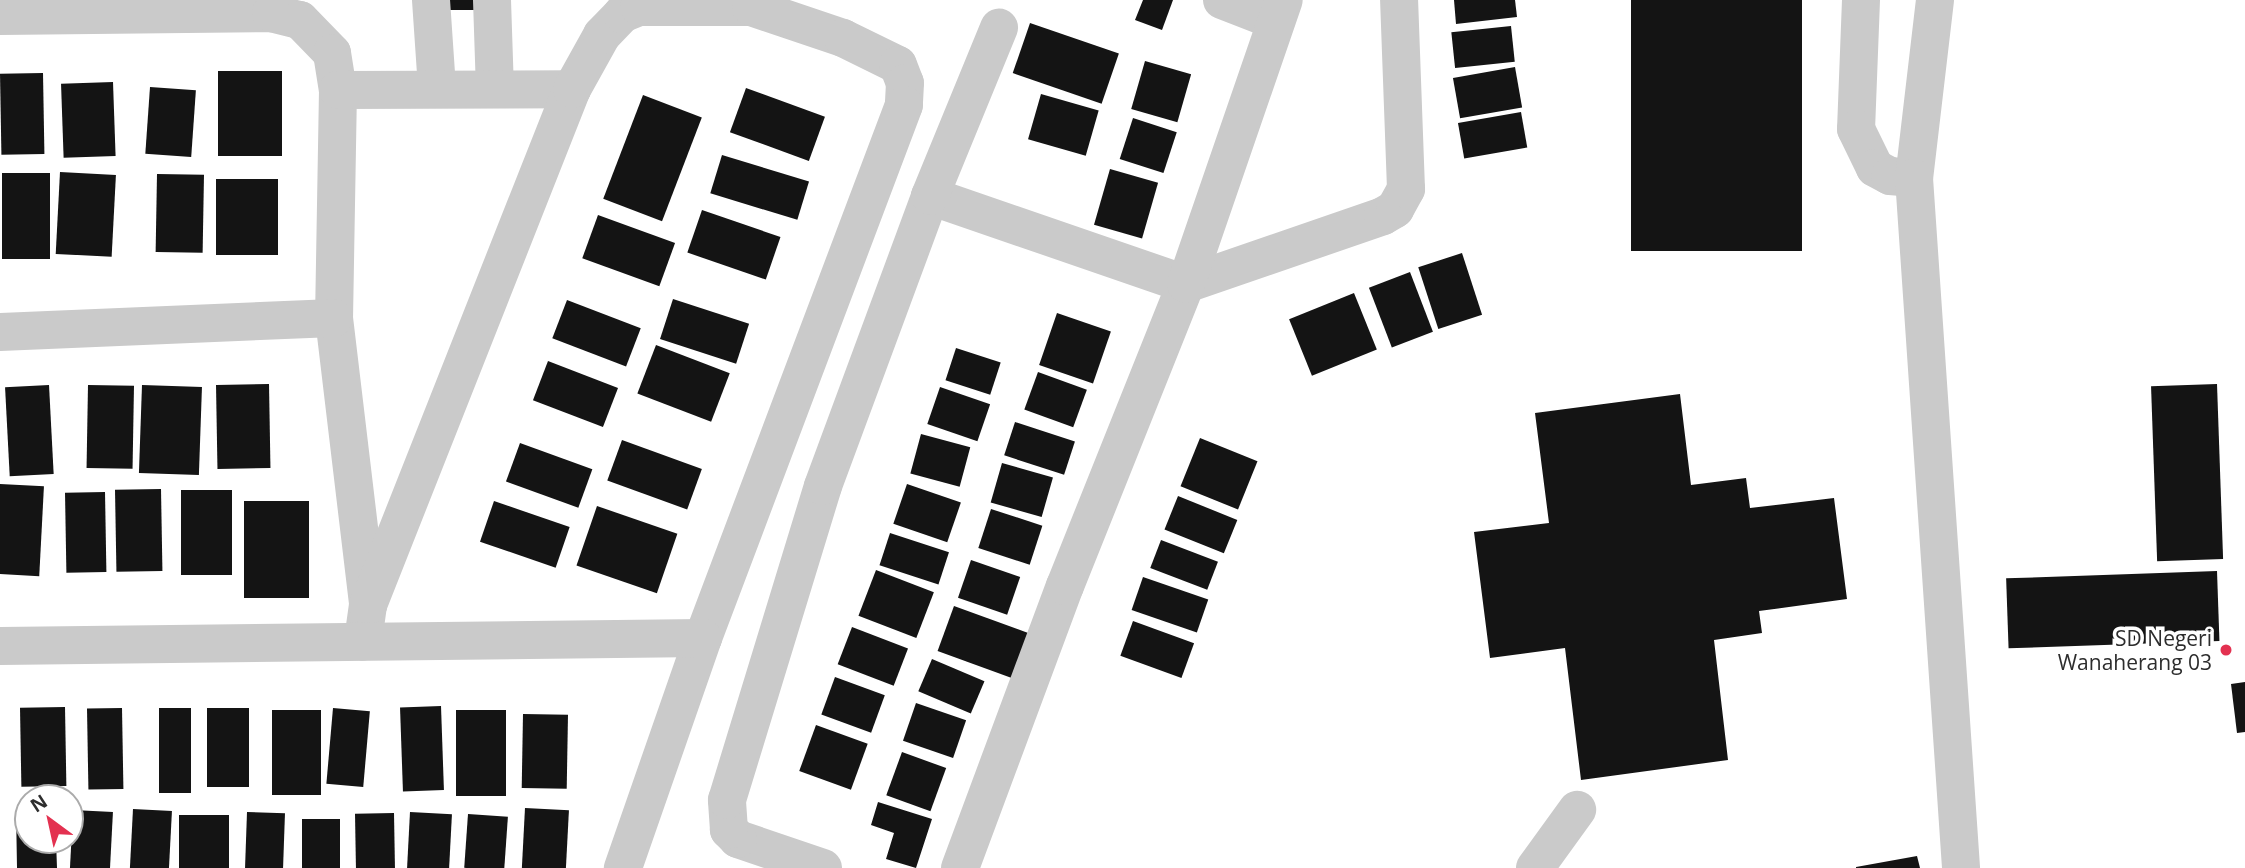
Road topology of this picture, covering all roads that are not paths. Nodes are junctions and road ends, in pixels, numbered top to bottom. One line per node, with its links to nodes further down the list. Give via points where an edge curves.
1 (430, 0): 10 (street)
2 (492, 0): 11 (street)
3 (1222, 0): 7 (street)
4 (1399, 0): 16 (street, via 1403,199 1382,216)
5 (1861, 0): 14 (street, via 1860,140 1875,168 1890,176)
6 (1935, 0): 14 (street)
7 (1280, 11): 16 (street)
8 (0, 16): 13 (street, via 271,13 300,20 312,29 332,53)
9 (999, 28): 15 (street)
10 (437, 89): 11 (street); 13 (street)
11 (495, 89): 12 (street)
12 (572, 89): 19 (street); 20 (street, via 603,35 622,14 639,7 751,7 842,38 898,65 905,83 904,105)
13 (338, 90): 17 (street)
14 (1914, 178): 27 (street)
15 (930, 196): 16 (street); 24 (street, via 823,486 727,800 729,830 738,839)
16 (1186, 284): 25 (street, via 1065,586)
17 (334, 318): 18 (street); 19 (street)
18 (0, 332)
19 (365, 624): 20 (street); 21 (street)
20 (703, 638): 23 (street)
21 (0, 646)
22 (1577, 810): 26 (street)
23 (623, 868)
24 (823, 868)
25 (960, 868)
26 (1535, 868)
27 (1961, 868)

